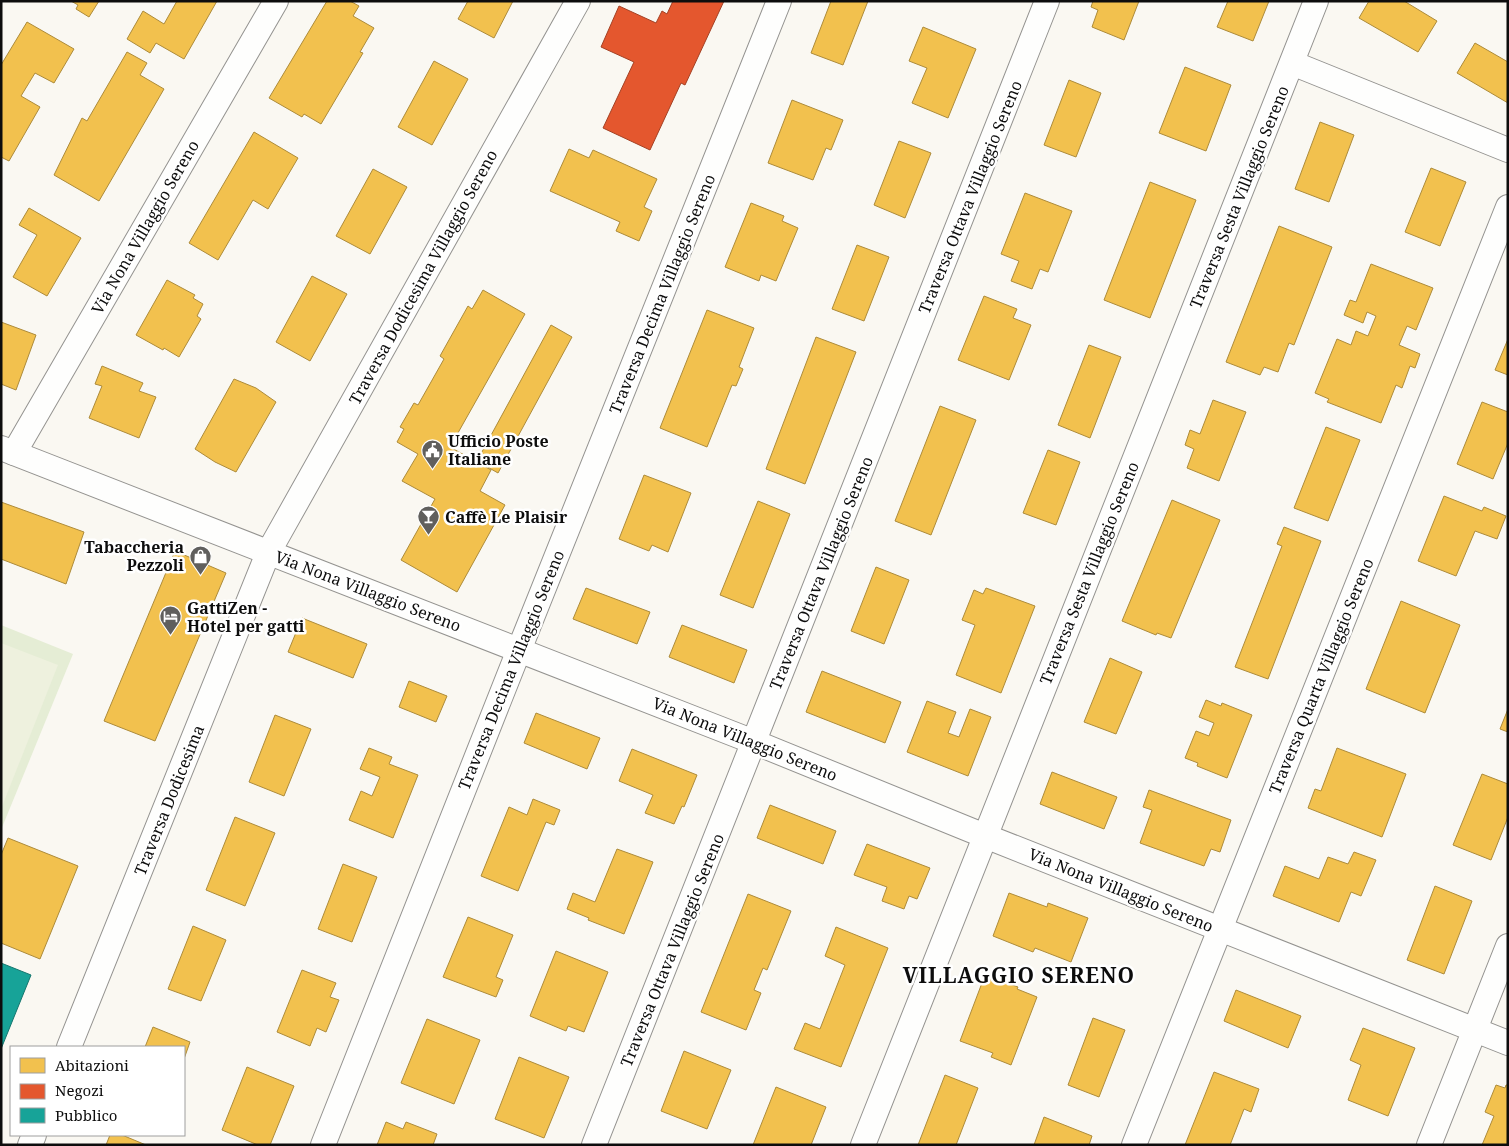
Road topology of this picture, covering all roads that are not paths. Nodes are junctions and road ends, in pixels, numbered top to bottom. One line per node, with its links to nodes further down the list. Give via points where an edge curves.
1 (276, 1): 9 (street, Via Nona Villaggio Sereno)
2 (578, 1): 10 (street, Traversa Dodicesima Villaggio Sereno)
3 (779, 1): 11 (street, Traversa Decima Villaggio Sereno)
4 (1048, 1): 12 (street, Traversa Ottava Villaggio Sereno)
5 (1316, 1): 6 (street, Traversa Sesta Villaggio Sereno)
6 (1292, 64): 7 (street); 13 (street, Traversa Sesta Villaggio Sereno)
7 (1508, 150)
8 (1508, 207): 14 (street, Traversa Quarta Villaggio Sereno)
9 (8, 451): 10 (street, Via Nona Villaggio Sereno)
10 (268, 553): 11 (street, Via Nona Villaggio Sereno); 18 (street, Traversa Dodicesima)
11 (519, 650): 12 (street, Via Nona Villaggio Sereno); 19 (street, Traversa Decima Villaggio Sereno)
12 (754, 742): 13 (street, Via Nona Villaggio Sereno); 20 (street, Traversa Ottava Villaggio Sereno)
13 (984, 836): 14 (street, Via Nona Villaggio Sereno); 21 (street, Traversa Sesta Villaggio Sereno)
14 (1220, 929): 16 (street, Via Nona Villaggio Sereno); 22 (street, Traversa Quarta Villaggio Sereno)
15 (1508, 946): 16 (street)
16 (1474, 1030): 17 (street, Via Nona Villaggio Sereno); 23 (street)
17 (1508, 1044)
18 (69, 1046)
19 (323, 1145)
20 (594, 1145)
21 (863, 1145)
22 (1134, 1145)
23 (1429, 1145)

